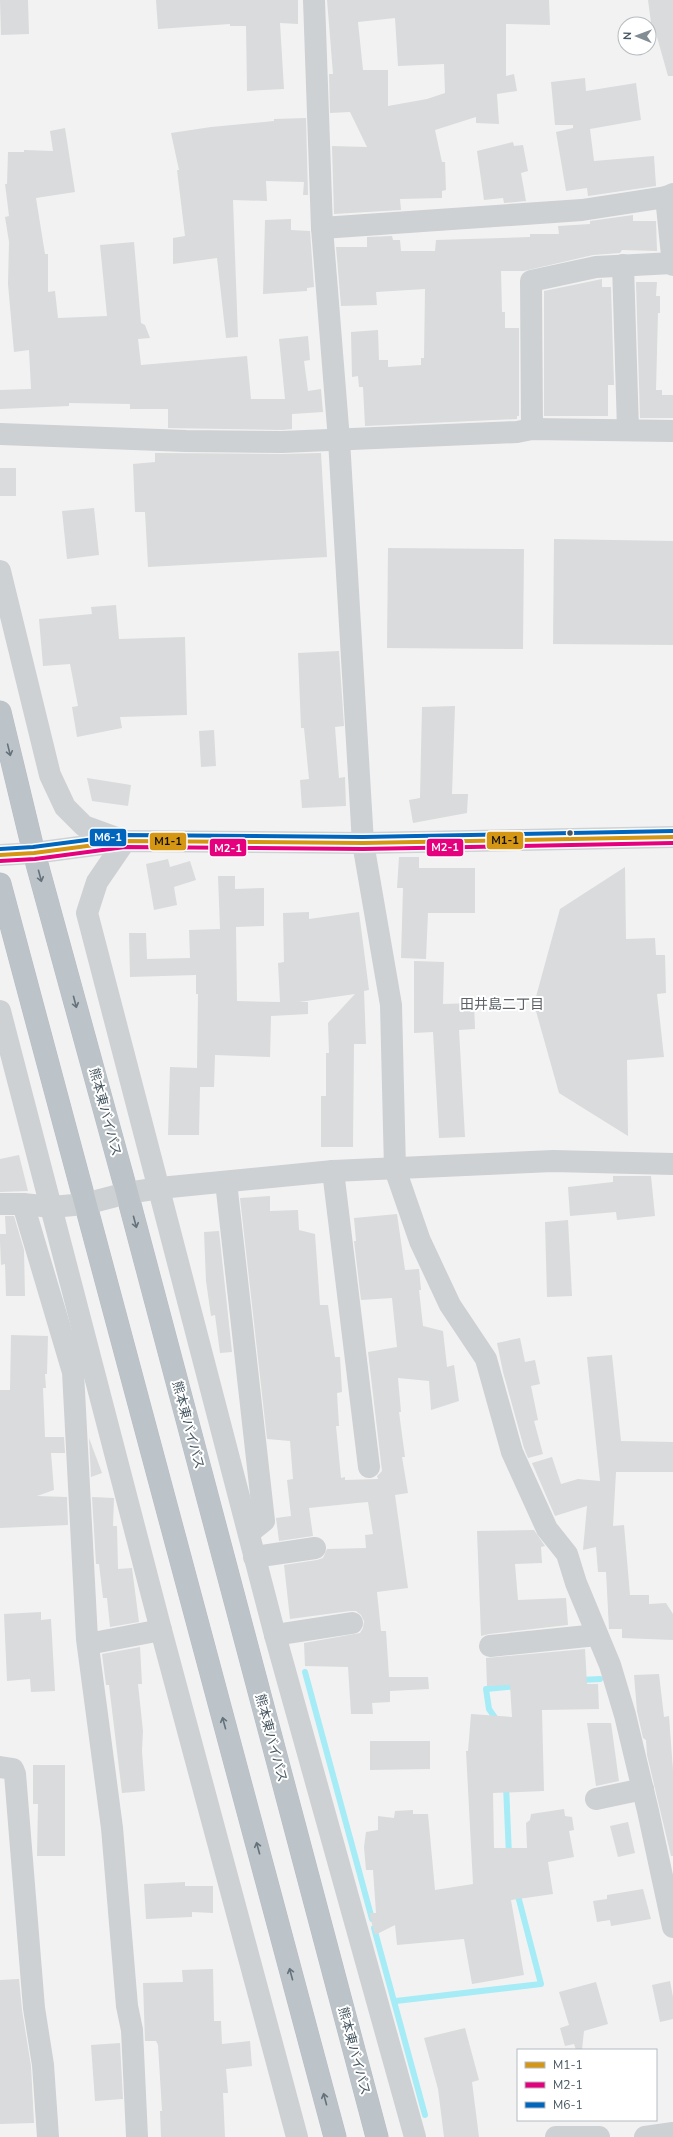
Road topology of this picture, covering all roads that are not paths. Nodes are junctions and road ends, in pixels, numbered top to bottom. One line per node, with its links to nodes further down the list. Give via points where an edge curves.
1 (314, 0): 3 (street)
2 (670, 195): 3 (street, via 582,210); 4 (street)
3 (322, 228): 10 (street)
4 (673, 264): 5 (street)
5 (623, 265): 6 (street, via 596,266 531,281); 7 (street)
6 (532, 429): 7 (street); 10 (street, via 517,432)
7 (628, 430): 8 (street)
8 (673, 431)
9 (0, 434): 10 (street, via 186,442)
10 (339, 440): 15 (street)
11 (0, 571): 14 (street, via 50,775 65,807 84,826)
12 (0, 712): 16 (highway, 熊本東バイパス, one-way to 16)
13 (673, 837): 15 (main road)
14 (125, 841): 15 (main road); 16 (main road); 24 (street, via 97,882 87,913)
15 (363, 843): 21 (street, via 391,1005)
16 (34, 853): 17 (main road); 25 (highway, 熊本東バイパス, one-way to 25)
17 (0, 855)
18 (0, 884): 28 (highway)
19 (0, 1011): 29 (street)
20 (673, 1164): 21 (street, via 553,1161)
21 (395, 1169): 22 (street); 36 (street, via 420,1241 450,1305 486,1359 512,1452 547,1529 566,1554)
22 (333, 1171): 23 (street); 30 (street)
23 (226, 1182): 24 (street); 31 (street, via 264,1522)
24 (160, 1188): 25 (street); 31 (street)
25 (127, 1193): 28 (street); 49 (highway, 熊本東バイパス, one-way to 49)
26 (0, 1204): 27 (street)
27 (23, 1204): 29 (street); 38 (street, via 73,1372)
28 (85, 1204): 29 (street); 48 (highway, one-way to 28)
29 (52, 1207): 35 (street)
30 (369, 1467)
31 (248, 1533): 33 (street)
32 (315, 1548): 33 (street)
33 (254, 1557): 37 (street)
34 (352, 1623): 37 (street)
35 (161, 1630): 38 (street); 47 (street)
36 (597, 1635): 39 (street); 41 (street, via 610,1665 623,1708)
37 (275, 1636): 50 (street)
38 (88, 1644): 46 (street, via 112,1828 127,2006 132,2030)
39 (490, 1646)
40 (0, 1768): 45 (street, via 13,1769 15,1774 34,2008 43,2065)
41 (643, 1789): 42 (street); 43 (street)
42 (596, 1799)
43 (666, 1863): 44 (street)
44 (673, 1927)
45 (48, 2137)
46 (137, 2137)
47 (298, 2137)
48 (335, 2137)
49 (377, 2137)
50 (416, 2137)
51 (556, 2137): 52 (street)
52 (599, 2137)

